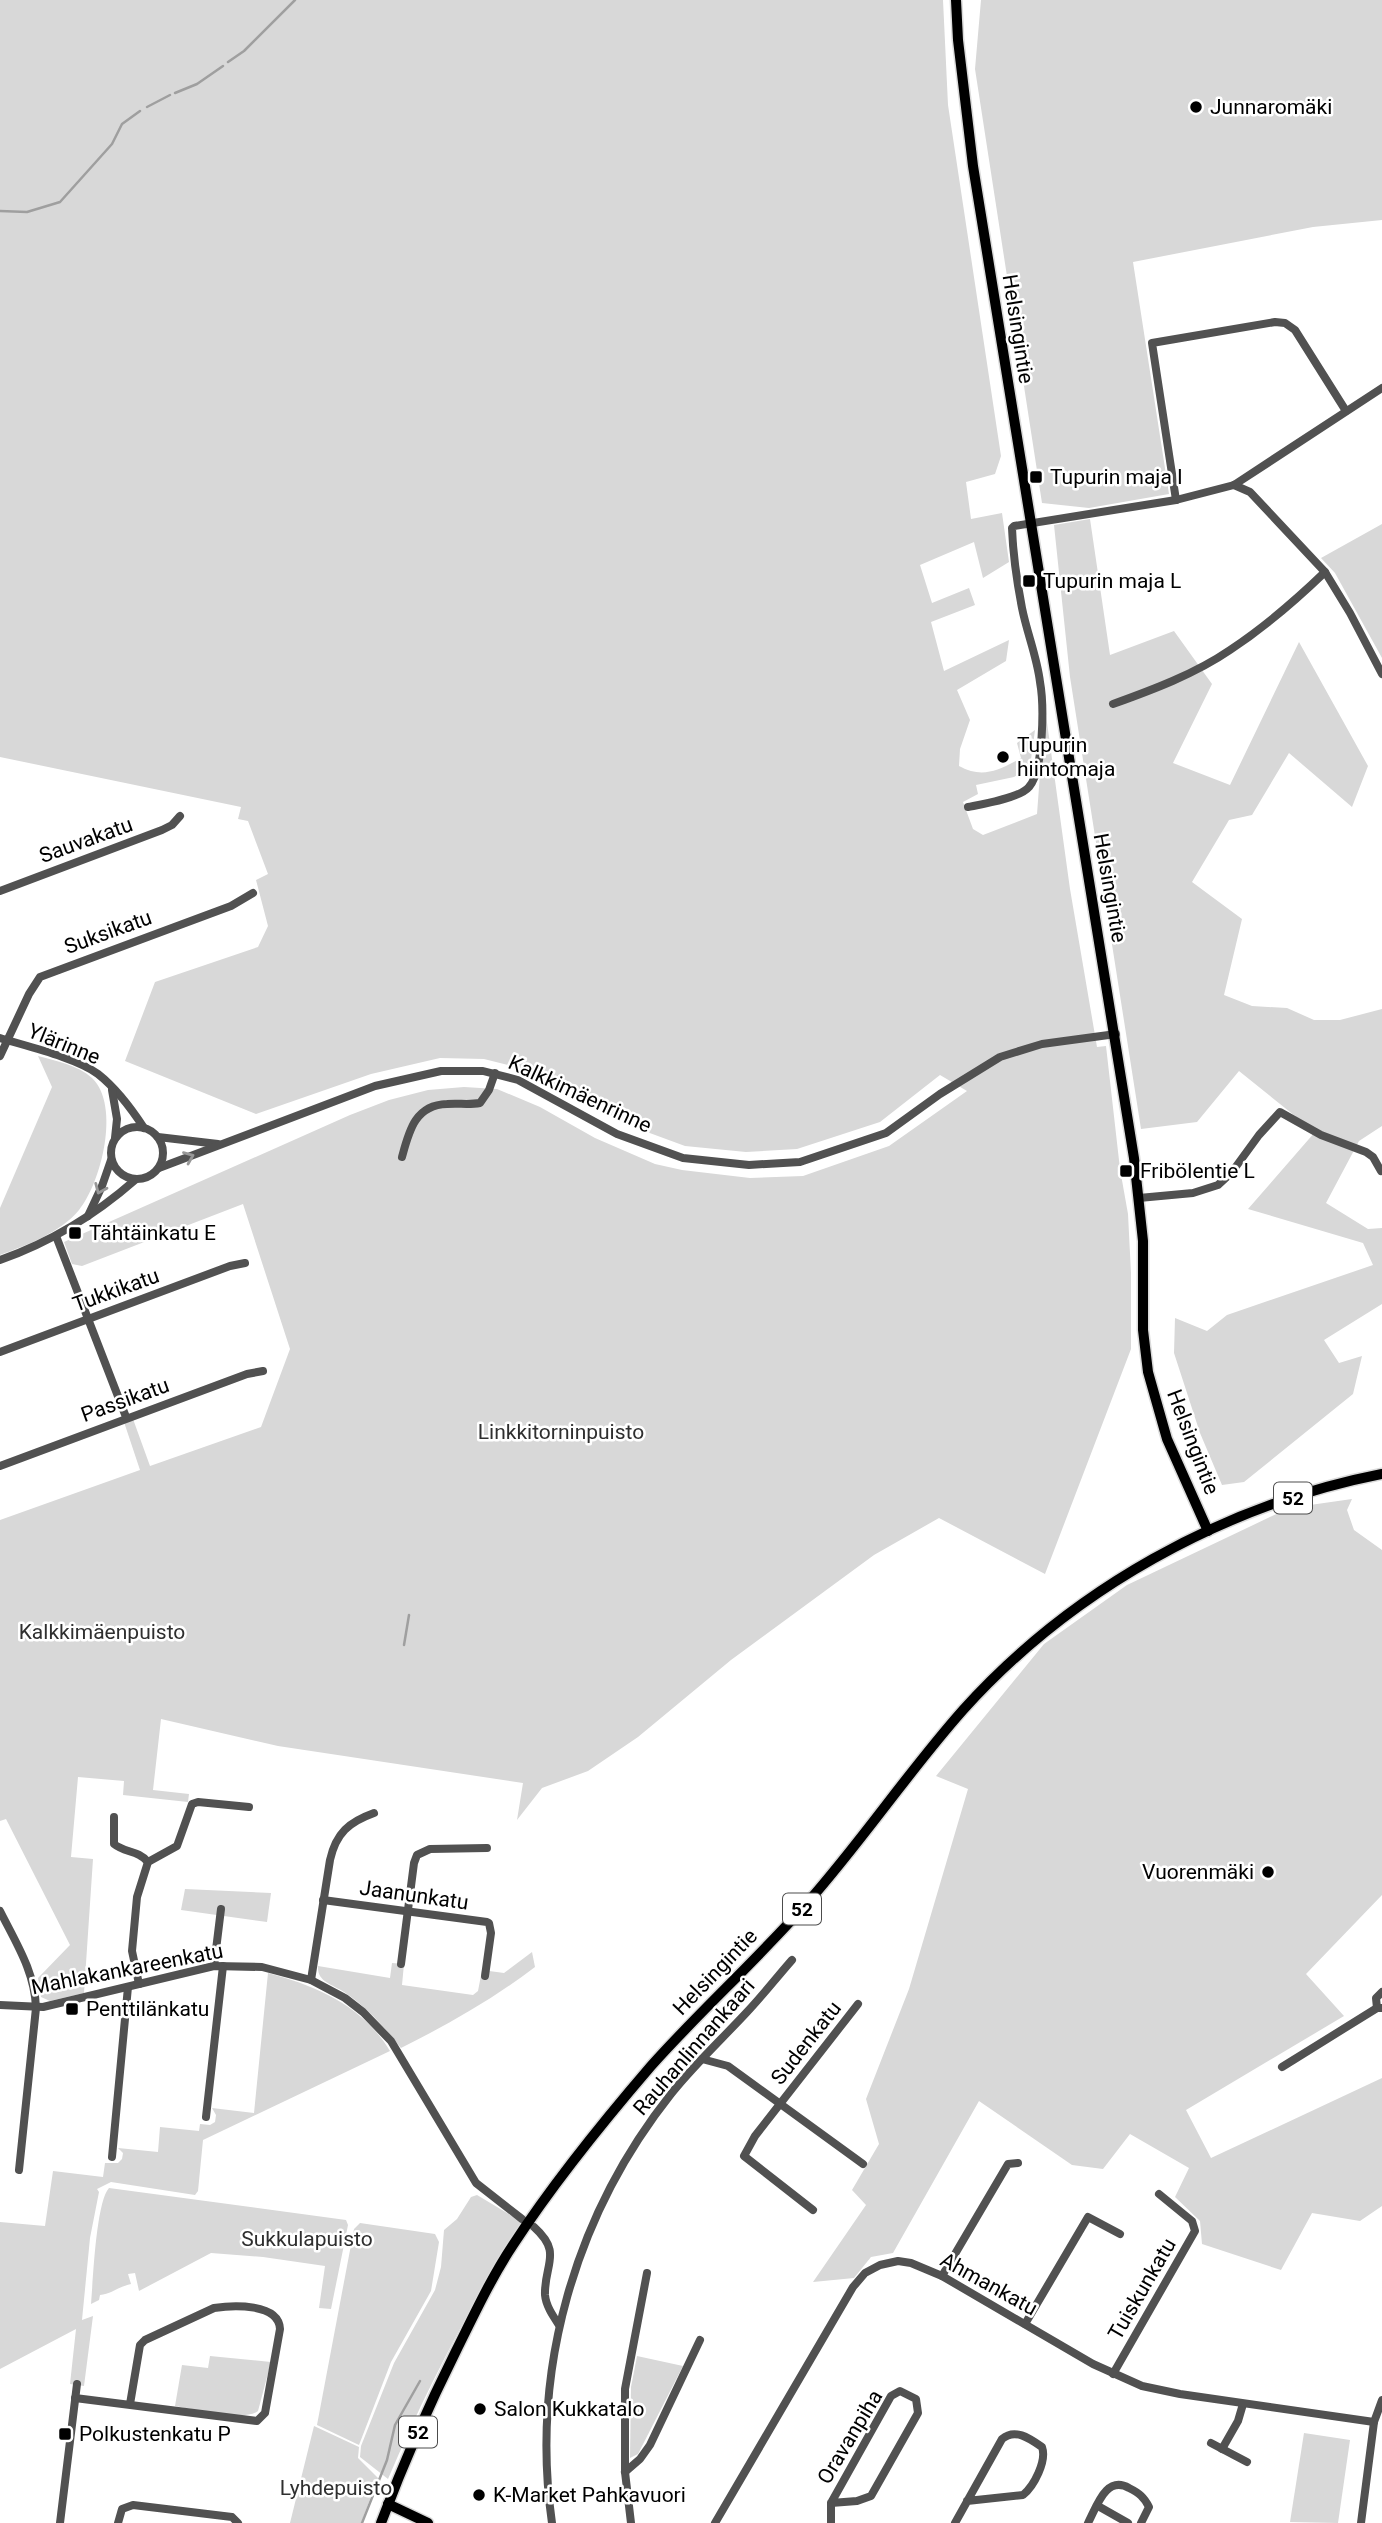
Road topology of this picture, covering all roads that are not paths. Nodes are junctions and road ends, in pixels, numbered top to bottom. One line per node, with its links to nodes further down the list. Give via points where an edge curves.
1 (956, 0): 6 (main road, Helsingintie, via 971,152)
2 (1382, 388): 3 (street)
3 (1346, 411): 4 (street); 5 (street, via 1295,330 1285,323 1152,343)
4 (1234, 485): 5 (street); 7 (street, via 1250,492)
5 (1176, 500): 6 (street)
6 (1030, 524): 10 (street, via 1012,528 1022,608 1041,682 1035,778 1028,789 1013,796); 14 (main road, Helsingintie)
7 (1325, 572): 8 (street); 9 (street, via 1229,651)
8 (1382, 674)
9 (1113, 704)
10 (968, 807)
11 (180, 816): 12 (street, Sauvakatu, via 162,830)
12 (0, 891)
13 (253, 893): 15 (street, Suksikatu, via 231,906 45,974)
14 (1116, 1034): 17 (street, Kalkkimäenrinne, via 1042,1044 1000,1057 886,1133 800,1162 748,1165 683,1158 617,1134 518,1080); 28 (main road, Helsingintie)
15 (4, 1039): 16 (street, Suksikatu); 18 (street, Ylärinne, via 83,1066)
16 (0, 1056)
17 (495, 1073): 22 (street, Kalkkimäenrinne, via 441,1070 375,1086); 23 (street, via 480,1103 446,1103 422,1110 410,1127)
18 (111, 1087): 19 (street, Ylärinne); 21 (street, Ylärinne)
19 (144, 1128): 20 (street); 21 (street, via 128,1128)
20 (158, 1137): 22 (street, Kalkkimäenrinne); 25 (street, via 163,1153)
21 (115, 1138): 24 (street)
22 (218, 1144): 25 (street, Kalkkimäenrinne, one-way to 22)
23 (402, 1157)
24 (111, 1160): 27 (street, via 120,1174); 29 (street, one-way to 29)
25 (159, 1168): 27 (street)
26 (1381, 1171): 28 (street, via 1366,1152 1321,1135 1280,1112 1218,1185 1194,1194)
27 (135, 1180): 29 (street)
28 (1139, 1198): 39 (main road, Helsingintie, via 1148,1372 1167,1440)
29 (87, 1218): 30 (street)
30 (56, 1236): 31 (street); 33 (street)
31 (0, 1260)
32 (245, 1263): 33 (street, Tukkikatu)
33 (90, 1319): 34 (street, Tukkikatu); 36 (street)
34 (0, 1352)
35 (263, 1371): 36 (street, Passikatu)
36 (126, 1418): 37 (street, Passikatu)
37 (0, 1466)
38 (1382, 1474): 39 (main road, 52, via 1282,1502)
39 (1208, 1531): 92 (main road, Helsingintie / 52, via 1084,1603 992,1679 808,1903 607,2118 511,2247 428,2408)
40 (249, 1807): 44 (street, via 192,1804 177,1846)
41 (374, 1813): 45 (street, via 347,1826 336,1840)
42 (114, 1817): 44 (street, via 114,1844)
43 (488, 1848): 48 (street, via 421,1852 414,1863)
44 (148, 1862): 54 (street, via 137,1897 132,1951)
45 (323, 1900): 48 (street, Jaanunkatu); 53 (street)
46 (222, 1909): 51 (street)
47 (0, 1911): 59 (street, via 33,1981)
48 (407, 1912): 50 (street); 52 (street, Jaanunkatu, via 489,1923)
49 (792, 1960): 61 (street, Rauhanlinnankaari)
50 (401, 1964)
51 (219, 1966): 53 (street, Mahlakankareenkatu, via 262,1967); 54 (street, Mahlakankareenkatu); 64 (street)
52 (485, 1976)
53 (311, 1980): 71 (street, Mahlakankareenkatu, via 345,1998 384,2034 476,2183)
54 (139, 1984): 55 (street, Mahlakankareenkatu)
55 (128, 1987): 59 (street, Mahlakankareenkatu); 65 (street)
56 (1382, 1992): 60 (street, via 1376,1998)
57 (858, 2004): 63 (street, Sudenkatu)
58 (0, 2005): 59 (street, Mahlakankareenkatu)
59 (36, 2008): 68 (street)
60 (1379, 2008): 62 (street)
61 (702, 2059): 63 (street, via 728,2066); 77 (street, Rauhanlinnankaari, via 672,2092 623,2164 593,2222)
62 (1282, 2067)
63 (781, 2104): 67 (street); 70 (street, Sudenkatu, via 744,2156)
64 (206, 2117)
65 (112, 2157)
66 (1018, 2163): 75 (street, via 1008,2164)
67 (863, 2164)
68 (19, 2170)
69 (1159, 2194): 79 (street, Tuiskunkatu, via 1192,2221 1195,2231)
70 (813, 2210)
71 (522, 2219)
72 (534, 2227): 77 (street, via 546,2238 550,2250 546,2304)
73 (1120, 2234): 76 (street, via 1088,2217)
74 (647, 2273): 89 (street, via 625,2389)
75 (942, 2276): 76 (street, Ahmankatu); 101 (street, Ahmankatu, via 898,2261 861,2277)
76 (1025, 2324): 79 (street, Ahmankatu)
77 (559, 2325): 99 (street, Rauhanlinnankaari, via 545,2426)
78 (700, 2340): 89 (street, via 650,2445)
79 (1114, 2374): 84 (street, Ahmankatu, via 1156,2389)
80 (77, 2384): 81 (street)
81 (75, 2398): 83 (street); 94 (street)
82 (1382, 2400): 85 (street)
83 (130, 2404): 83 (street, via 257,2421 265,2413 280,2329 277,2317 267,2311 224,2306 145,2340 138,2353)
84 (1242, 2404): 85 (street, Ahmankatu); 87 (street)
85 (1374, 2422): 107 (street)
86 (1211, 2443): 87 (street)
87 (1222, 2449): 88 (street)
88 (1247, 2462)
89 (625, 2472): 100 (street)
90 (967, 2501): 90 (street, via 1006,2435 1024,2436 1042,2446 1043,2461 1023,2495); 103 (street)
91 (831, 2503): 91 (street, Oravanpiha, via 871,2496 918,2413 916,2399 900,2391 891,2396); 102 (street, Oravanpiha)
92 (388, 2504): 97 (main road, 52); 98 (main road)
93 (1098, 2506): 104 (street); 105 (street); 106 (street, via 1109,2486 1122,2484 1143,2495 1149,2507)
94 (60, 2523)
95 (118, 2523): 96 (street, via 122,2509 132,2505 232,2517)
96 (237, 2523)
97 (381, 2523)
98 (428, 2523)
99 (552, 2523)
100 (631, 2523)
101 (715, 2523)
102 (831, 2523)
103 (955, 2523)
104 (1088, 2523)
105 (1128, 2523)
106 (1141, 2523)
107 (1361, 2523)

